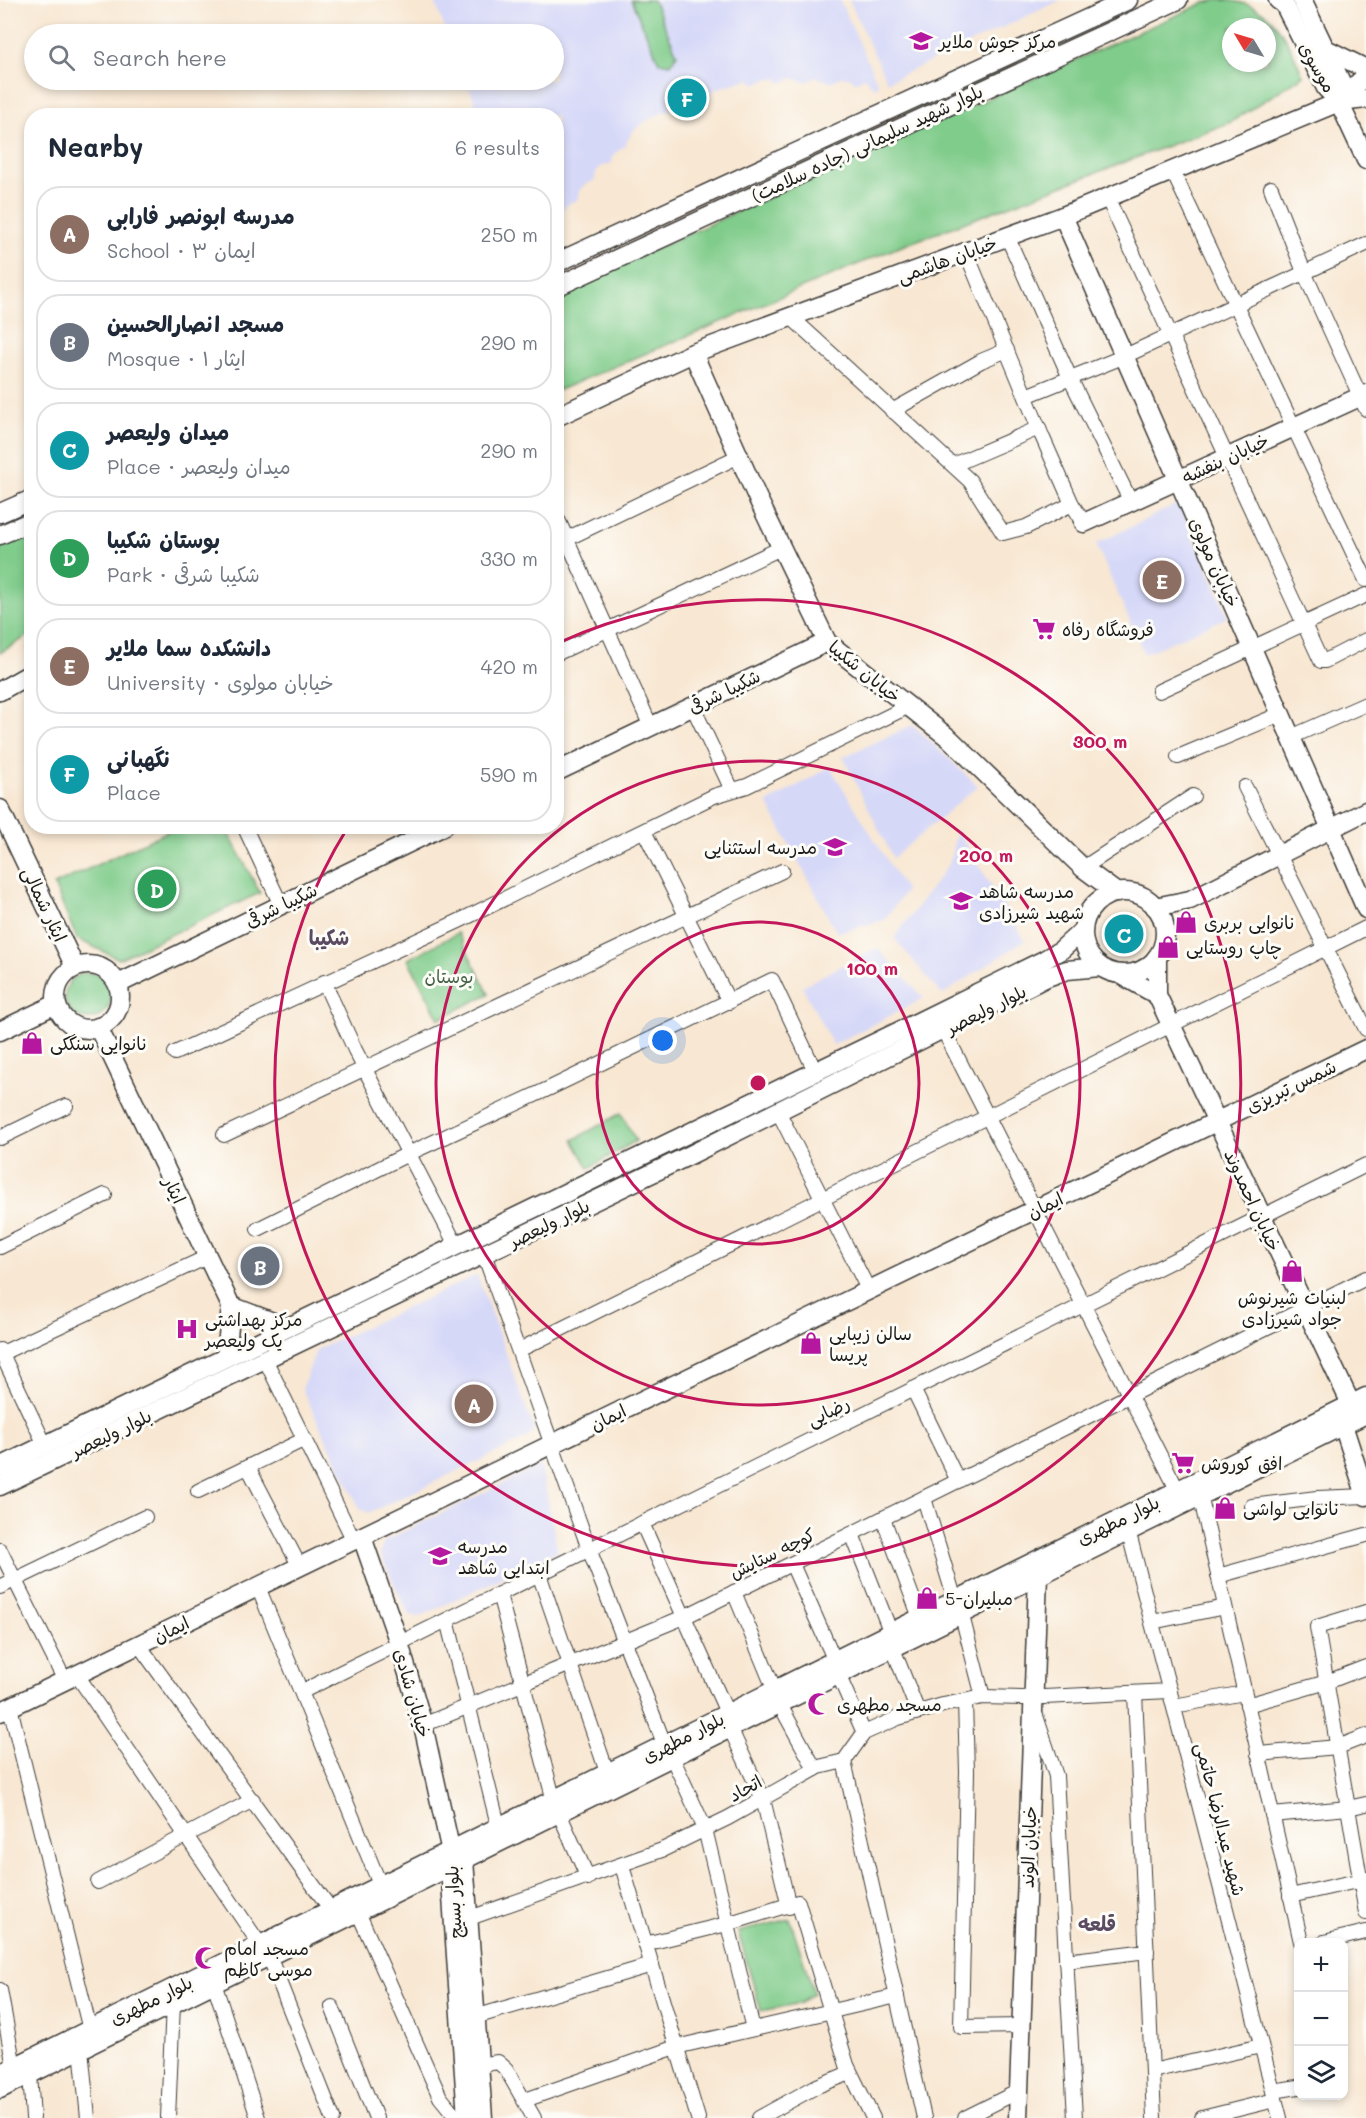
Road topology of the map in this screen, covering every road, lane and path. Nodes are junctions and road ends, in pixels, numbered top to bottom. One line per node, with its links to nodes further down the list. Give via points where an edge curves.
1 (1128, 0): 18 (main road, بلوار شهید سلیمانی (جاده سلامت))
2 (1179, 0): 20 (main road, بلوار شهید سلیمانی (جاده سلامت))
3 (1278, 0): 9 (main road, موسوی, via 1284,4 1326,88)
4 (1302, 0): 5 (main road, موسوی)
5 (1324, 48): 6 (main road); 9 (main road, موسوی, via 1341,82)
6 (1366, 69)
7 (1366, 80): 9 (main road)
8 (1366, 99): 9 (main road)
9 (1339, 102): 10 (main road); 11 (main road, خیابان هاشمی)
10 (1366, 160)
11 (1173, 172): 13 (main road, خیابان هاشمی); 21 (street)
12 (1271, 188): 19 (street)
13 (1107, 198): 14 (main road, خیابان هاشمی); 23 (street)
14 (1064, 216): 15 (main road, خیابان هاشمی); 26 (main road, خیابان مولوی)
15 (1007, 236): 17 (main road, خیابان هاشمی); 27 (street)
16 (1366, 244): 19 (street)
17 (966, 252): 22 (main road, خیابان هاشمی); 24 (street)
18 (564, 259)
19 (1304, 272): 21 (street); 29 (street)
20 (564, 283)
21 (1236, 304): 23 (street); 32 (street)
22 (791, 317): 25 (main road, خیابان هاشمی); 30 (street)
23 (1170, 334): 26 (street); 35 (street)
24 (1007, 350): 28 (street); 30 (street)
25 (693, 353): 31 (main road, خیابان هاشمی); 34 (main road, خیابان شکیبا)
26 (1125, 356): 27 (street); 37 (main road, خیابان مولوی)
27 (1070, 378): 28 (street); 39 (street)
28 (1026, 396): 33 (street)
29 (1364, 400): 32 (main road, خیابان بنفشه)
30 (892, 411): 36 (street)
31 (564, 413)
32 (1294, 427): 35 (main road, خیابان بنفشه); 48 (street)
33 (1039, 428): 36 (street); 40 (street)
34 (739, 456): 45 (street); 47 (main road, خیابان شکیبا)
35 (1226, 458): 37 (main road, خیابان بنفشه); 50 (street)
36 (953, 465): 40 (street, via 970,481 1003,533 1026,527)
37 (1179, 480): 39 (main road, خیابان بنفشه); 54 (main road, خیابان مولوی)
38 (24, 502): 41 (main road)
39 (1131, 502): 42 (main road, خیابان بنفشه)
40 (1072, 504): 42 (street)
41 (0, 513)
42 (1084, 523)
43 (24, 524): 44 (main road)
44 (0, 535)
45 (564, 541)
46 (564, 546): 51 (street)
47 (781, 548): 51 (street); 53 (main road, خیابان شکیبا)
48 (1366, 580)
49 (1366, 595): 50 (street)
50 (1303, 625): 52 (street, via 1321,661); 54 (street)
51 (608, 630): 55 (street); 63 (street)
52 (1366, 640)
53 (827, 642): 60 (main road, شکیبا شرقی); 61 (main road, خیابان شکیبا)
54 (1252, 648): 58 (street); 62 (main road, خیابان مولوی)
55 (564, 650)
56 (24, 678): 57 (main road)
57 (0, 691)
58 (1159, 691)
59 (1366, 704): 64 (street)
60 (693, 706): 63 (main road, شکیبا شرقی); 68 (street)
61 (909, 706): 68 (street); 77 (main road, خیابان شکیبا, via 950,740)
62 (1281, 714): 64 (main road, خیابان مولوی); 65 (street)
63 (651, 727): 66 (main road, شکیبا شرقی)
64 (1291, 737): 72 (main road, خیابان مولوی)
65 (1178, 757)
66 (564, 768)
67 (1245, 787): 76 (street)
68 (732, 790): 73 (street)
69 (1193, 796): 77 (street)
70 (1366, 811): 72 (main road)
71 (1, 814): 91 (main road, ایثار شمالی)
72 (1331, 828): 76 (main road); 84 (main road, خیابان مولوی)
73 (644, 831): 85 (street); 94 (street)
74 (248, 834): 82 (street)
75 (427, 834): 82 (main road, شکیبا شرقی)
76 (1279, 855): 80 (main road); 89 (street)
77 (1083, 868): 79 (main road); 81 (main road)
78 (782, 871): 85 (street)
79 (1117, 892): 81 (main road); 83 (main road, via 1138,894)
80 (1190, 900): 83 (main road); 88 (main road)
81 (1097, 901): 87 (main road)
82 (280, 905): 95 (main road, شکیبا شرقی)
83 (1155, 907): 88 (main road, via 1162,915)
84 (1366, 909)
85 (685, 917): 97 (street); 106 (street)
86 (1366, 928): 89 (street)
87 (1083, 930): 92 (main road, via 1086,951); 107 (main road, بلوار ولیعصر, via 1061,950)
88 (1165, 937): 90 (main road)
89 (1326, 948): 99 (street); 101 (street)
90 (1157, 957): 93 (main road, via 1141,970); 96 (main road)
91 (75, 967): 95 (main road, via 85,964 104,969); 98 (main road, via 61,978)
92 (1100, 967): 93 (main road); 103 (main road, بلوار ولیعصر, via 1067,970 1047,977)
93 (1120, 974): 96 (main road)
94 (324, 982): 105 (street); 106 (street)
95 (117, 984): 100 (main road, via 119,1005 108,1022)
96 (1157, 995): 99 (main road, خیابان احمدوند)
97 (729, 1002): 107 (street, via 772,980); 114 (street)
98 (56, 1004): 100 (main road, via 72,1025); 102 (main road)
99 (1173, 1026): 110 (street); 111 (main road, خیابان احمدوند)
100 (98, 1027): 124 (main road, ایثار)
101 (1366, 1029)
102 (0, 1031)
103 (944, 1031): 109 (main road, بلوار ولیعصر); 110 (street)
104 (1366, 1049): 111 (main road, شمس تبریزی)
105 (175, 1053)
106 (365, 1069): 112 (street); 114 (street)
107 (816, 1073): 121 (main road, بلوار ولیعصر)
108 (66, 1106): 113 (street)
109 (778, 1111): 117 (street); 123 (main road, بلوار ولیعصر)
110 (988, 1117): 117 (street); 118 (street)
111 (1216, 1122): 118 (main road, ایمان); 119 (main road, خیابان احمدوند)
112 (224, 1135)
113 (0, 1138)
114 (408, 1154): 120 (street); 121 (street)
115 (1366, 1165): 119 (street, رضایی)
116 (105, 1195): 122 (street)
117 (822, 1198): 126 (street); 131 (street)
118 (1035, 1210): 126 (main road, ایمان); 127 (street)
119 (1262, 1217): 127 (street, رضایی); 129 (main road, خیابان احمدوند)
120 (258, 1229)
121 (456, 1245): 123 (main road); 130 (main road, بلوار ولیعصر)
122 (0, 1247)
123 (484, 1254): 131 (street); 134 (main road, بلوار ولیعصر)
124 (207, 1257): 128 (main road, ایثار); 132 (street)
125 (1366, 1278): 129 (street, کوچه ستایش)
126 (869, 1291): 140 (main road, ایمان)
127 (1083, 1305): 135 (street, رضایی); 136 (street)
128 (231, 1306): 130 (main road); 133 (main road)
129 (1304, 1309): 136 (street, کوچه ستایش); 137 (main road, خیابان احمدوند)
130 (286, 1327): 133 (main road, بلوار ولیعصر)
131 (519, 1350): 140 (street)
132 (0, 1352): 141 (street)
133 (226, 1357): 141 (main road, بلوار ولیعصر)
134 (265, 1359): 139 (street); 145 (main road, بلوار ولیعصر)
135 (913, 1389): 144 (street); 154 (street, رضایی)
136 (1129, 1396): 144 (street, کوچه ستایش); 147 (street)
137 (1361, 1405): 138 (main road); 147 (main road, بلوار مطهری)
138 (1344, 1425): 148 (main road, بلوار مطهری); 149 (main road)
139 (303, 1440): 143 (street); 158 (street)
140 (553, 1444): 158 (main road, ایمان); 159 (street)
141 (45, 1445): 142 (main road, بلوار ولیعصر)
142 (0, 1467)
143 (248, 1467): 146 (street); 162 (street)
144 (958, 1481): 150 (street, کوچه ستایش)
145 (0, 1486)
146 (198, 1491)
147 (1178, 1491): 171 (main road, بلوار مطهری)
148 (1200, 1495): 155 (main road, بلوار مطهری); 165 (street)
149 (1366, 1496): 151 (street)
150 (924, 1498): 153 (street, کوچه ستایش); 171 (street)
151 (1252, 1506)
152 (145, 1517): 166 (street)
153 (884, 1518): 156 (street, کوچه ستایش); 175 (street)
154 (642, 1523): 159 (street, رضایی); 174 (street)
155 (1128, 1530): 164 (main road, بلوار مطهری); 177 (street, شهید عبدالرضا حاتمی)
156 (852, 1534): 161 (street, کوچه ستایش); 178 (street)
157 (1366, 1535): 165 (street)
158 (358, 1539): 162 (main road, ایمان); 180 (main road, خیابان شادی)
159 (589, 1549): 163 (street, رضایی); 179 (street)
160 (0, 1550): 166 (street)
161 (792, 1564): 169 (street, کوچه ستایش); 184 (street)
162 (300, 1567): 168 (main road, ایمان)
163 (539, 1574): 170 (street, رضایی); 182 (street)
164 (1038, 1576): 171 (main road, بلوار مطهری); 195 (main road, خیابان الوند)
165 (1218, 1576): 172 (street)
166 (15, 1580): 167 (street); 185 (street)
167 (0, 1587)
168 (258, 1587): 181 (main road, ایمان); 188 (street)
169 (734, 1592): 174 (street, کوچه ستایش); 191 (street)
170 (499, 1594): 176 (street, رضایی); 187 (street)
171 (958, 1606): 175 (main road, بلوار مطهری); 178 (main road, بلوار مطهری); 192 (street)
172 (1225, 1607): 177 (street); 193 (street)
173 (1366, 1612): 186 (street, via 1317,1626)
174 (684, 1617): 179 (street, کوچه ستایش); 200 (street)
175 (920, 1618): 178 (main road, بلوار مطهری)
176 (447, 1620): 180 (street, رضایی); 197 (street)
177 (1152, 1623): 189 (street, شهید عبدالرضا حاتمی)
178 (892, 1639): 184 (main road, بلوار مطهری); 199 (street)
179 (625, 1642): 182 (street, کوچه ستایش); 205 (street)
180 (399, 1643): 188 (street, رضایی); 201 (main road, خیابان شادی)
181 (139, 1645): 185 (main road, ایمان); 211 (street)
182 (570, 1664): 187 (street, کوچه ستایش); 209 (street)
183 (1366, 1666): 186 (street)
184 (836, 1667): 191 (main road, بلوار مطهری); 202 (street)
185 (71, 1678): 198 (main road, ایمان); 218 (street)
186 (1327, 1682): 193 (street); 204 (street)
187 (523, 1684): 197 (street, کوچه ستایش); 213 (street)
188 (303, 1691): 224 (street)
189 (1170, 1692): 190 (street); 196 (street, شهید عبدالرضا حاتمی)
190 (1135, 1693): 195 (street); 237 (street)
191 (777, 1697): 200 (main road, بلوار مطهری); 208 (street)
192 (983, 1697): 194 (street); 195 (street)
193 (1246, 1699): 196 (street); 206 (street)
194 (965, 1701): 199 (street); 247 (street, via 961,2027)
195 (1034, 1703): 238 (street, via 1056,1776); 247 (main road, خیابان الوند)
196 (1174, 1706): 251 (street, شهید عبدالرضا حاتمی)
197 (468, 1707): 201 (street, کوچه ستایش); 216 (street)
198 (5, 1710): 249 (street)
199 (918, 1713): 202 (street)
200 (729, 1721): 205 (main road, بلوار مطهری); 210 (street)
201 (423, 1725): 219 (main road, خیابان شادی)
202 (864, 1733): 207 (street)
203 (1366, 1736): 204 (street)
204 (1338, 1747): 206 (street); 214 (street)
205 (668, 1751): 209 (main road, بلوار مطهری); 213 (main road, بلوار مطهری); 217 (street)
206 (1258, 1754): 215 (street)
207 (844, 1761): 208 (street, اتحاد); 242 (street)
208 (815, 1769): 210 (street, اتحاد)
209 (608, 1775): 213 (main road, بلوار مطهری)
210 (764, 1798): 217 (street, اتحاد); 226 (street)
211 (253, 1800): 218 (street); 227 (street)
212 (1366, 1804): 214 (street)
213 (556, 1807): 216 (main road, بلوار مطهری); 219 (main road, بلوار مطهری); 221 (street)
214 (1348, 1808): 215 (street); 222 (street)
215 (1272, 1815): 225 (street)
216 (499, 1829): 219 (main road, بلوار مطهری)
217 (705, 1829): 220 (street, اتحاد); 231 (street)
218 (187, 1834): 223 (street); 236 (street)
219 (455, 1860): 224 (main road, بلوار مطهری); 228 (main road, بلوار مطهری); 230 (main road, بلوار بسیج); 269 (main road, بلوار بسیج)
220 (622, 1866): 221 (street, اتحاد); 235 (street)
221 (588, 1878): 230 (street, اتحاد)
222 (1363, 1880): 225 (street); 229 (street)
223 (98, 1882)
224 (381, 1887): 227 (main road, بلوار مطهری)
225 (1290, 1896): 233 (street)
226 (793, 1904): 231 (street); 245 (street)
227 (332, 1911): 236 (main road, بلوار مطهری)
228 (358, 1912): 236 (main road, بلوار مطهری); 268 (street, via 441,2097)
229 (1366, 1913)
230 (467, 1919): 246 (main road, بلوار بسیج)
231 (727, 1924): 235 (street); 248 (street)
232 (1366, 1932): 234 (street)
233 (1300, 1938)
234 (1341, 1938)
235 (645, 1944): 239 (street)
236 (265, 1951): 240 (main road, بلوار مطهری); 249 (main road, بلوار مطهری); 266 (street)
237 (1147, 1951): 238 (street); 254 (street)
238 (1066, 1961): 278 (street)
239 (651, 1965): 246 (street); 250 (street)
240 (214, 1983): 243 (main road, بلوار مطهری); 265 (street)
241 (0, 1990): 255 (street)
242 (897, 1996): 245 (street); 275 (street)
243 (173, 2004): 252 (main road, بلوار مطهری); 264 (street)
244 (332, 2007): 267 (street)
245 (830, 2011): 248 (street); 256 (street)
246 (475, 2018): 253 (main road, بلوار بسیج)
247 (1022, 2026): 259 (main road, خیابان الوند)
248 (753, 2029): 250 (street)
249 (90, 2030): 255 (main road, بلوار مطهری)
250 (676, 2046): 261 (street); 272 (street)
251 (1261, 2046): 254 (street); 260 (street, شهید عبدالرضا حاتمی)
252 (81, 2049): 255 (main road, بلوار مطهری); 263 (street)
253 (478, 2065): 261 (street, via 498,2062); 270 (main road, بلوار بسیج)
254 (1152, 2071): 279 (street)
255 (15, 2072): 257 (main road, بلوار مطهری); 262 (street)
256 (850, 2073): 273 (street); 274 (street)
257 (0, 2089)
258 (1294, 2089): 260 (street)
259 (1019, 2091): 276 (street); 277 (main road, خیابان الوند)
260 (1274, 2096): 280 (street); 281 (street, شهید عبدالرضا حاتمی)
261 (525, 2100): 271 (street)
262 (33, 2118)
263 (87, 2118)
264 (168, 2118)
265 (258, 2118)
266 (333, 2118)
267 (376, 2118)
268 (457, 2118)
269 (468, 2118)
270 (483, 2118)
271 (534, 2118)
272 (698, 2118)
273 (759, 2118)
274 (873, 2118)
275 (924, 2118)
276 (965, 2118)
277 (1018, 2118)
278 (1075, 2118)
279 (1154, 2118)
280 (1202, 2118)
281 (1280, 2118)

